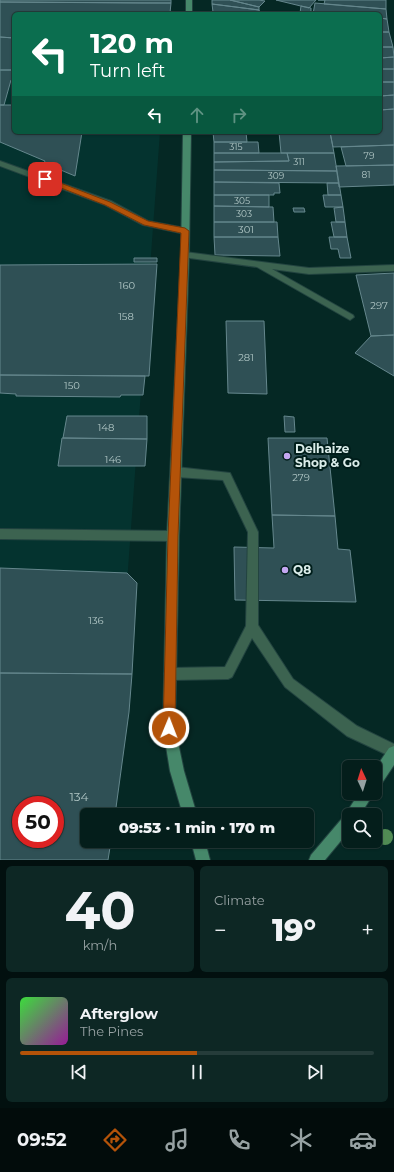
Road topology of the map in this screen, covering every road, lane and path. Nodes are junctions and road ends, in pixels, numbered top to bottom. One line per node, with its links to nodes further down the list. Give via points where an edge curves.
1 (189, 0): 2 (main road)
2 (189, 12)
3 (187, 134): 5 (main road)
4 (0, 163): 5 (street, via 108,204 146,223)
5 (185, 231): 6 (main road)
6 (185, 255): 7 (street); 10 (main road)
7 (255, 264): 8 (street, via 309,271); 9 (street)
8 (394, 268)
9 (350, 317)
10 (176, 472): 12 (main road); 13 (street, via 226,476 253,532)
11 (0, 534): 12 (street)
12 (173, 536): 14 (main road)
13 (252, 627): 14 (street, via 228,673); 15 (street, via 289,683 352,731)
14 (170, 674): 17 (main road, via 169,728 177,771)
15 (394, 752): 16 (main road)
16 (382, 770)
17 (188, 808)
18 (342, 828): 21 (main road)
19 (200, 848): 20 (main road)
20 (203, 860)
21 (316, 860)

